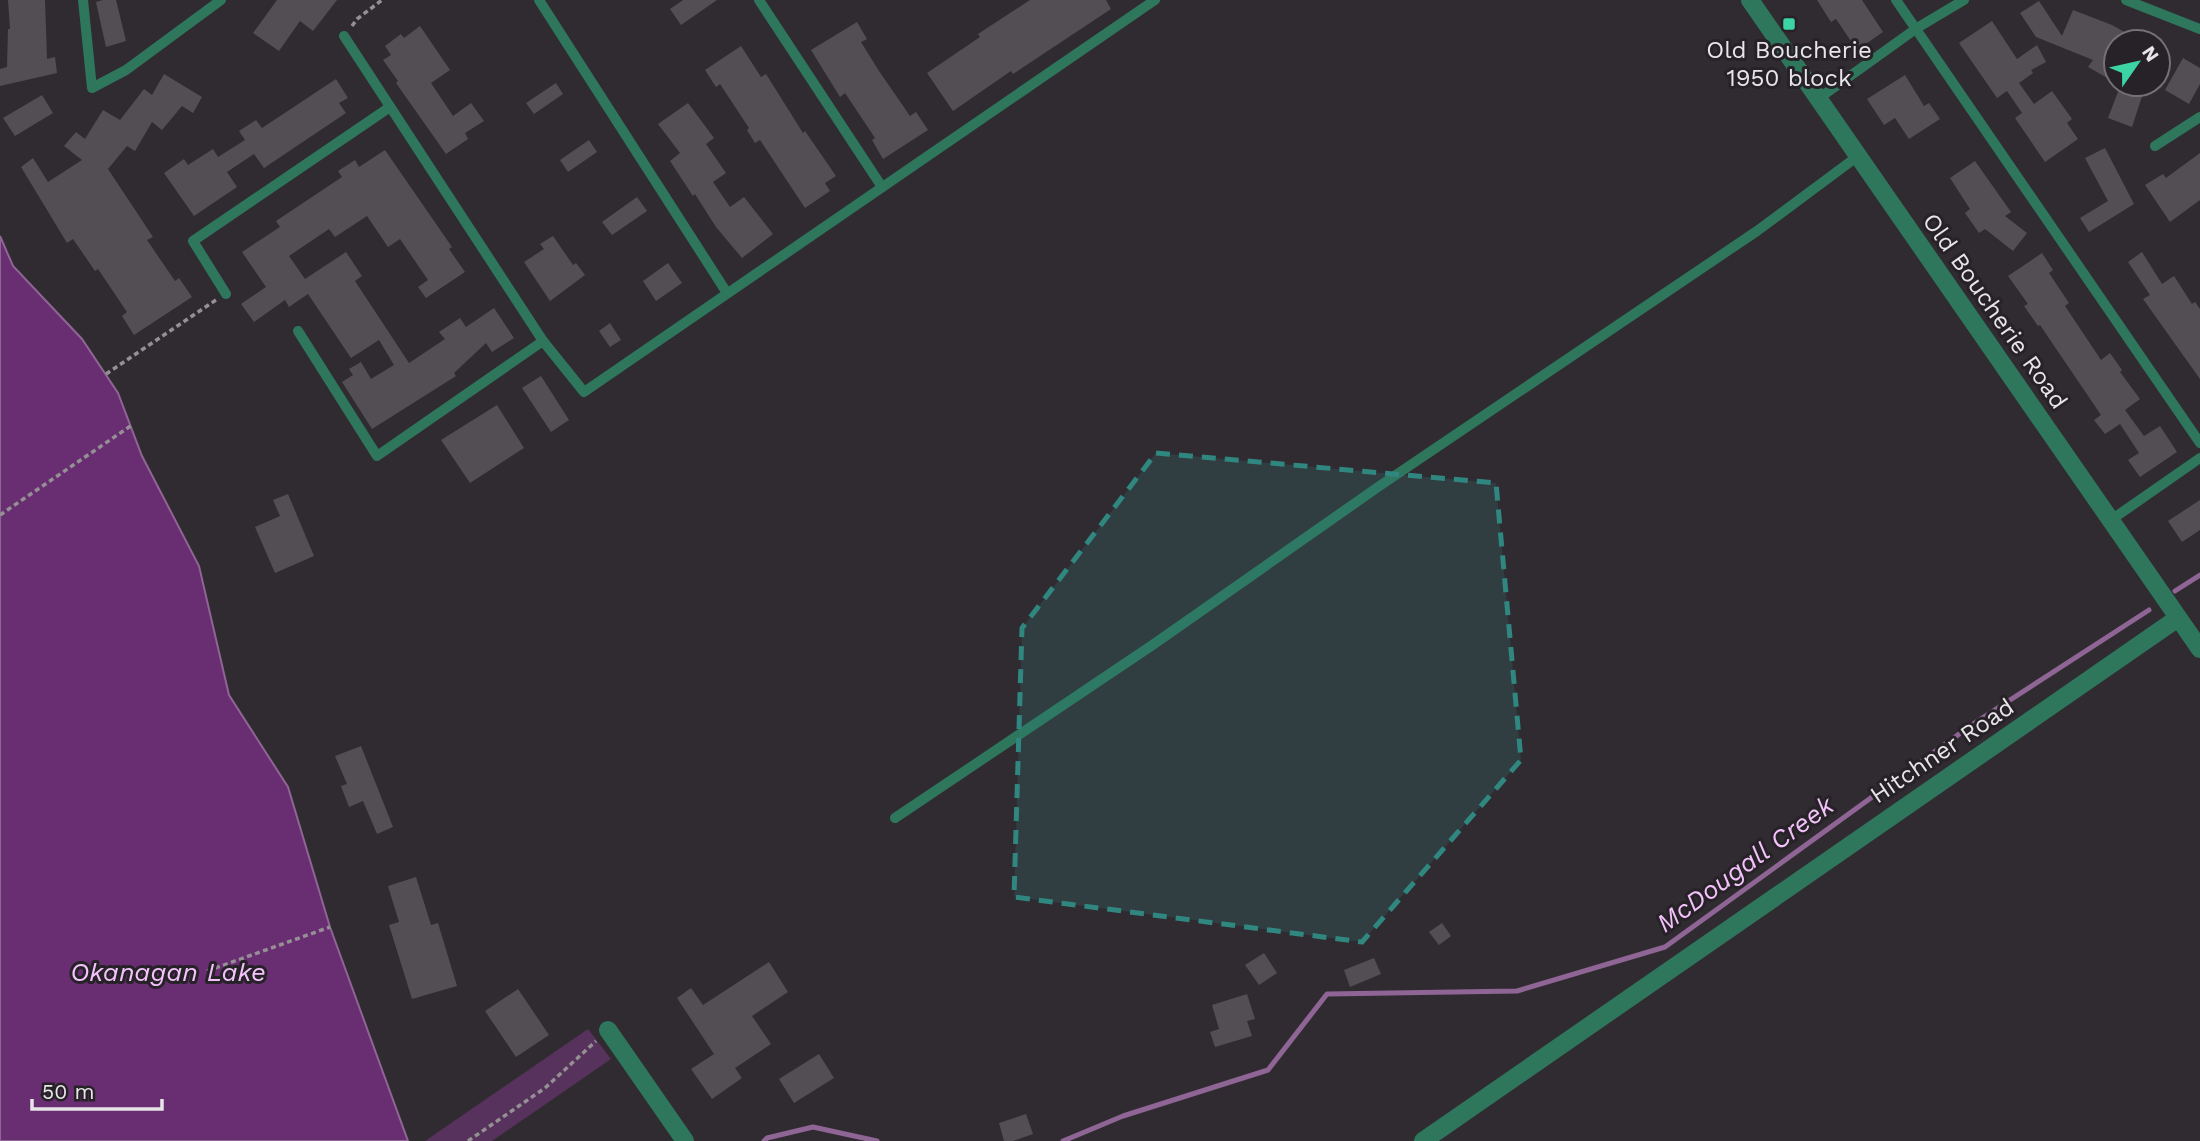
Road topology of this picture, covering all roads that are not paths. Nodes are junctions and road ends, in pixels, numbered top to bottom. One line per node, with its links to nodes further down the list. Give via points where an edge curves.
1 (83, 0): 2 (lane, via 92,88 126,70)
2 (221, 0)
3 (539, 0): 20 (lane)
4 (759, 0): 18 (lane)
5 (1155, 0): 18 (lane)
6 (1750, 0): 13 (street, Old Boucherie Road)
7 (1896, 0): 10 (lane)
8 (1964, 0): 10 (lane)
9 (2126, 0): 11 (lane)
10 (1917, 28): 13 (lane); 23 (lane)
11 (2200, 29)
12 (344, 36): 14 (lane)
13 (1818, 99): 17 (street, Old Boucherie Road)
14 (390, 107): 19 (lane, via 192,241); 22 (lane)
15 (2200, 117): 16 (lane)
16 (2155, 146)
17 (1858, 156): 25 (street, Old Boucherie Road); 28 (lane, via 1757,231)
18 (883, 187): 20 (lane)
19 (226, 293)
20 (727, 293): 22 (lane, via 584,392)
21 (298, 331): 22 (lane, via 377,456)
22 (543, 341)
23 (2200, 443)
24 (2200, 458): 25 (lane)
25 (2111, 520): 26 (street, Old Boucherie Road)
26 (2178, 618): 27 (street, Old Boucherie Road); 31 (street, Hitchner Road)
27 (2200, 649)
28 (895, 818)
29 (608, 1030): 30 (street)
30 (685, 1141)
31 (1423, 1141)

